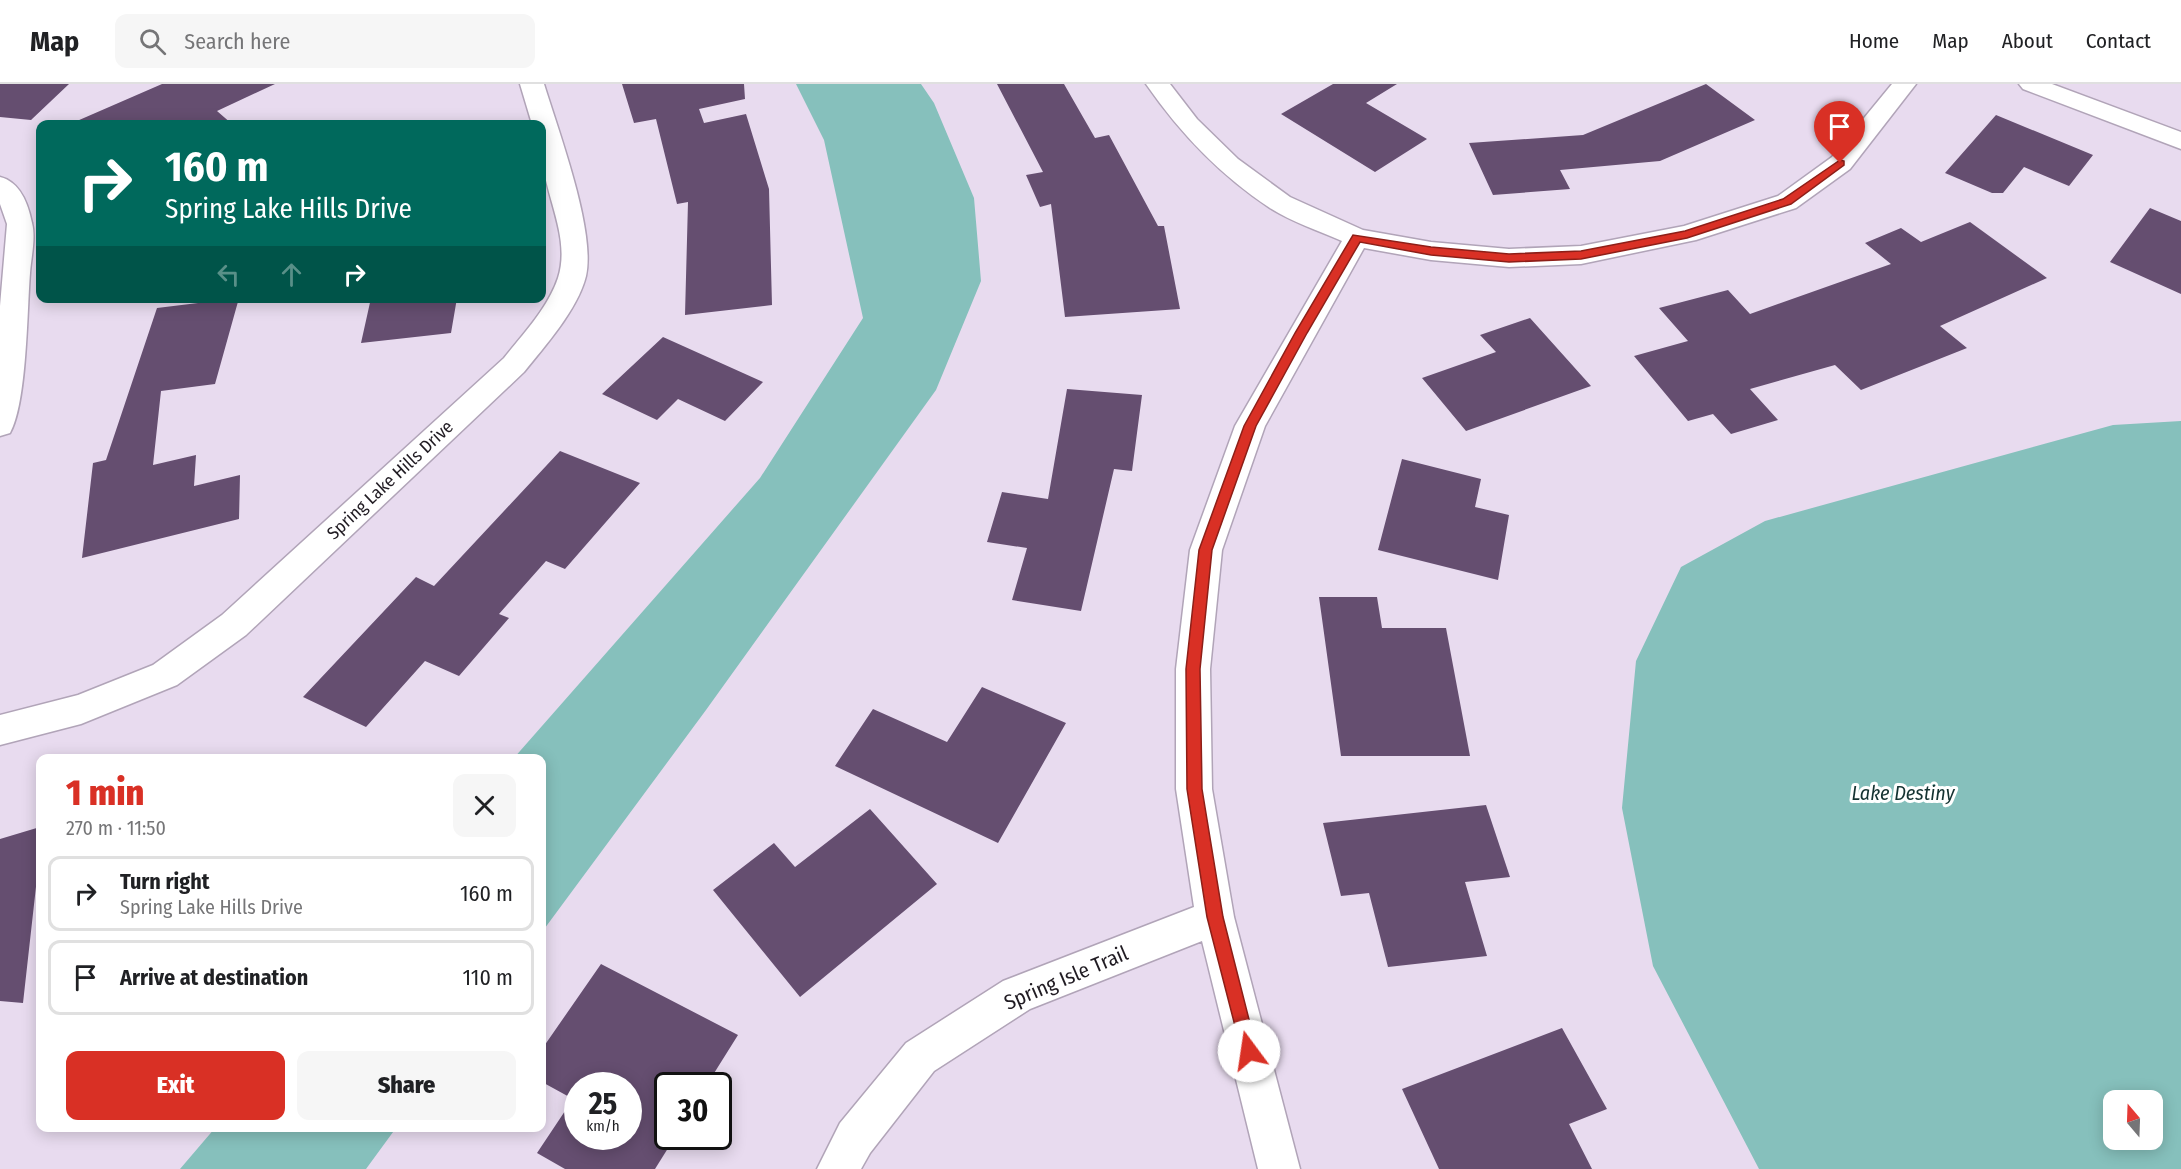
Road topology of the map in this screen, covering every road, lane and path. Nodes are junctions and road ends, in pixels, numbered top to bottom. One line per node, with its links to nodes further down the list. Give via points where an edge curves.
1 (532, 84): 5 (street, Spring Lake Hills Drive)
2 (1158, 84): 9 (street, via 1188,124 1229,165 1281,203)
3 (1904, 84): 9 (street, via 1840,163 1787,202 1687,234 1581,255 1509,258 1431,251)
4 (2031, 84): 7 (street)
5 (542, 120)
6 (546, 135): 11 (street, Spring Lake Hills Drive, via 572,230 573,275 551,317 514,365 234,625 165,675 81,709)
7 (2181, 141)
8 (0, 185): 10 (street, via 8,191 20,224 8,379)
9 (1357, 238): 12 (street, via 1250,426 1206,550 1193,669 1194,789)
10 (0, 426)
11 (0, 730)
12 (1215, 917): 13 (street, Spring Isle Trail, via 1017,995 920,1057 855,1138); 14 (street)
13 (838, 1169)
14 (1279, 1169)

